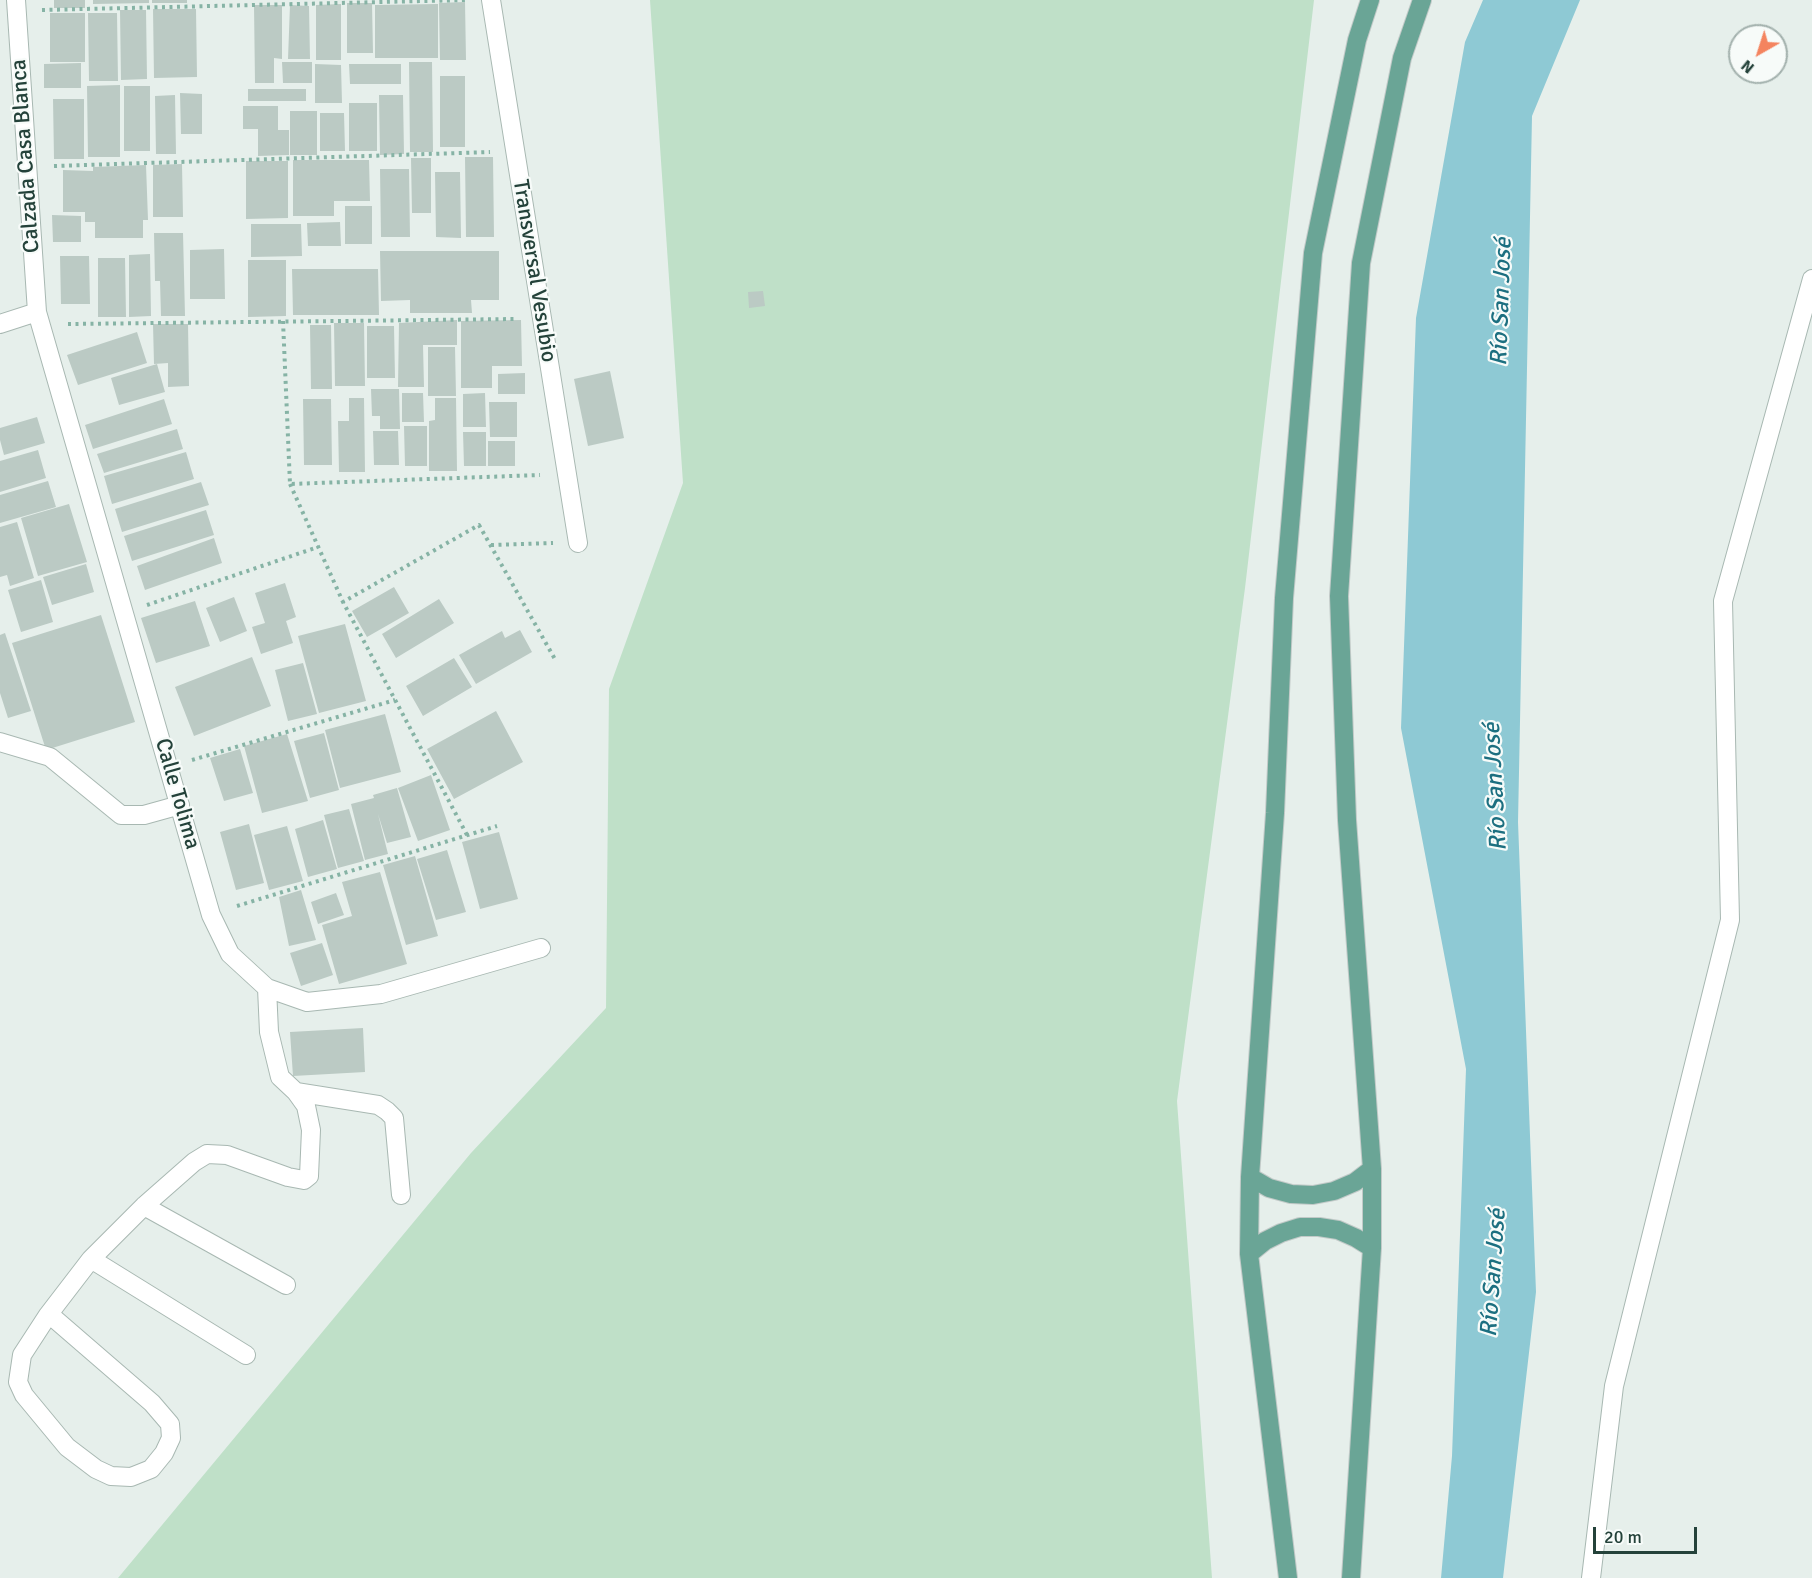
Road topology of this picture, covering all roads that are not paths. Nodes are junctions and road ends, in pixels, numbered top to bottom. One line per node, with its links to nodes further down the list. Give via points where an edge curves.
1 (491, 0): 8 (street, Transversal Vesubio)
2 (1370, 0): 15 (main road, via 1357,39 1313,253 1284,598 1275,813)
3 (1422, 0): 14 (main road, via 1402,58 1361,262 1339,596 1347,820)
4 (16, 5): 6 (street, Calzada Casa Blanca)
5 (1812, 279): 26 (street, via 1723,601 1730,920 1614,1386)
6 (39, 318): 7 (street); 10 (street, Calle Tolima)
7 (0, 324)
8 (578, 543)
9 (0, 742): 10 (street, via 50,757 121,814 144,815)
10 (180, 805): 12 (street, Calle Tolima, via 211,915 230,954)
11 (541, 948): 12 (street, Calle Tolima, via 381,994 307,1002)
12 (267, 988): 13 (street, via 269,1032 280,1077)
13 (296, 1092): 16 (street, via 378,1105 387,1111 394,1118); 17 (street, via 306,1106 311,1130 309,1176 304,1180 288,1178 227,1155 207,1154)
14 (1372, 1168): 15 (main road, via 1355,1182 1313,1195 1269,1188); 18 (main road)
15 (1250, 1177): 19 (main road)
16 (400, 1195)
17 (144, 1206): 20 (street); 21 (street)
18 (1372, 1248): 19 (main road, via 1338,1230 1300,1227 1265,1241); 25 (main road)
19 (1249, 1254): 24 (main road)
20 (91, 1259): 22 (street); 23 (street)
21 (286, 1285)
22 (49, 1314): 22 (street, via 22,1355 18,1382 24,1395 67,1447 96,1469 111,1476 131,1477 151,1469 171,1438 170,1424 153,1402)
23 (246, 1355)
24 (1288, 1578)
25 (1351, 1578)
26 (1591, 1578)

